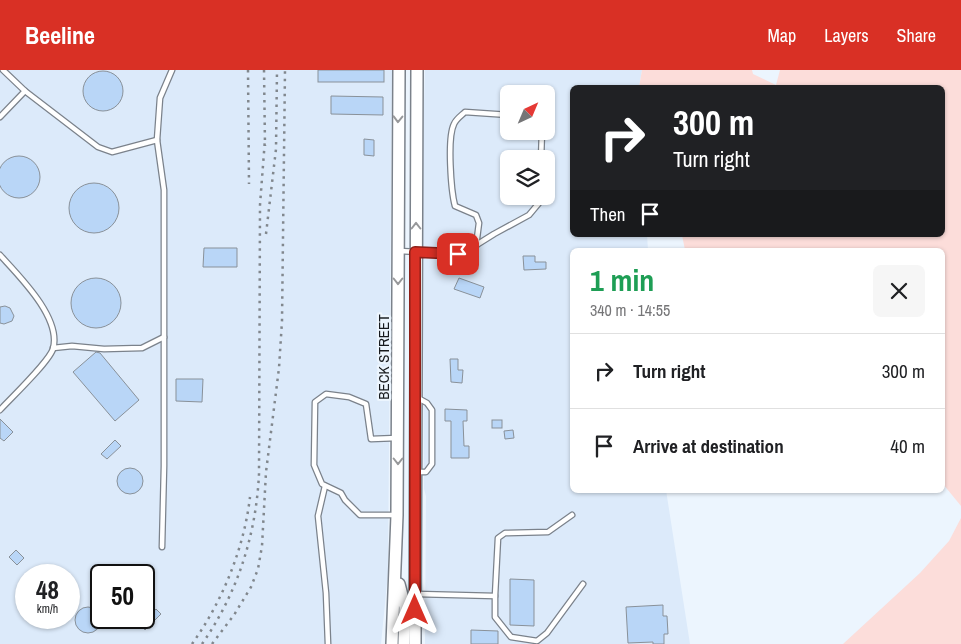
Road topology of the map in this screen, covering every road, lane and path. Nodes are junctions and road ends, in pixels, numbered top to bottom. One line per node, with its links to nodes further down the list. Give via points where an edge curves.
1 (3, 70): 5 (lane)
2 (172, 70): 8 (lane, via 160,98)
3 (399, 70): 11 (main road, BECK STREET, one-way to 11)
4 (417, 70): 12 (main road, one-way to 4)
5 (24, 91): 7 (lane); 8 (lane, via 98,147 112,152)
6 (500, 114): 10 (lane, via 465,112 454,124 450,150 452,196 455,206 476,215 479,223)
7 (0, 117)
8 (157, 140): 14 (lane, via 164,190)
9 (537, 205): 10 (lane, via 529,215)
10 (476, 246): 12 (lane, via 462,254)
11 (398, 251): 12 (lane); 18 (main road, BECK STREET, one-way to 18)
12 (415, 252): 16 (main road)
13 (0, 255): 15 (lane, via 38,298 52,327)
14 (164, 337): 15 (lane, via 142,348); 23 (lane)
15 (53, 348): 17 (lane)
16 (415, 397): 19 (main road); 19 (lane, via 427,403 432,410 432,464 426,472)
17 (0, 410)
18 (398, 438): 20 (lane, via 372,439 366,404 349,397 326,394 315,402 314,465); 21 (main road, BECK STREET, one-way to 21)
19 (415, 472): 26 (main road)
20 (325, 486): 21 (lane, via 341,493 360,515); 28 (lane, via 318,516)
21 (397, 515): 24 (main road, BECK STREET)
22 (572, 515): 27 (lane, via 548,532 504,533 498,538)
23 (162, 547)
24 (396, 570): 29 (main road, BECK STREET); 30 (main road, via 405,608)
25 (583, 584): 27 (lane, via 547,633 537,641 511,637 495,617)
26 (416, 594): 27 (lane); 31 (main road)
27 (495, 596)
28 (328, 644)
29 (392, 644)
30 (404, 644)
31 (415, 644)

